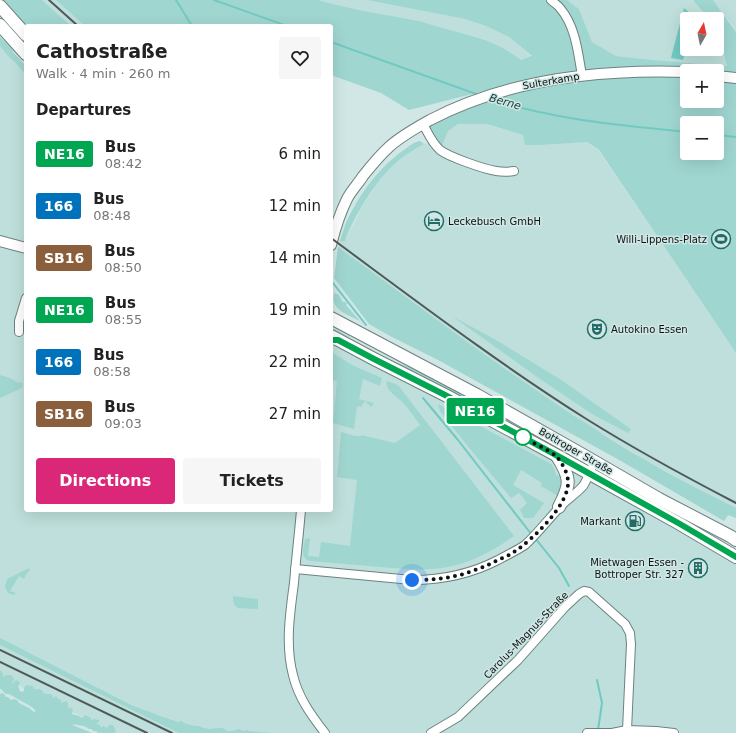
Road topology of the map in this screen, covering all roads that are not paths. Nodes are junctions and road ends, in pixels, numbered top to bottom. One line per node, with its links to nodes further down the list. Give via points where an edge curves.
1 (551, 0): 7 (street, via 560,7 572,27)
2 (0, 6): 4 (main road)
3 (0, 26): 5 (main road)
4 (24, 33)
5 (24, 52)
6 (680, 72): 7 (street, Sulterkamp)
7 (582, 76): 10 (street, Sulterkamp, via 525,85 497,93 455,108)
8 (724, 77): 9 (street)
9 (736, 78)
10 (423, 124): 11 (street, via 434,144 442,151 495,171); 12 (street, Sulterkamp, via 390,146 374,163 348,198)
11 (514, 171)
12 (333, 239)
13 (0, 241): 14 (street)
14 (24, 247)
15 (24, 305): 17 (street)
16 (333, 319): 20 (main road, Bottroper Straße, via 477,395)
17 (18, 332)
18 (333, 338): 19 (main road, Bottroper Straße)
19 (556, 455): 21 (main road, Bottroper Straße); 22 (main road, via 564,467 568,482 566,495)
20 (596, 462): 21 (street); 24 (main road, Bottroper Straße)
21 (589, 473): 22 (street, via 584,485); 25 (main road, Bottroper Straße)
22 (559, 507): 26 (street, via 541,529 513,553 464,574 430,580 412,580)
23 (301, 512): 26 (street)
24 (736, 540)
25 (736, 557)
26 (295, 569): 29 (street, via 289,628 293,675 303,702)
27 (628, 730): 28 (street); 30 (street, Carolus-Magnus-Straße, via 630,633 625,624 589,592 584,591 570,602 518,660 458,717); 32 (street)
28 (612, 732): 31 (street)
29 (325, 733)
30 (431, 733)
31 (587, 733)
32 (674, 733)

